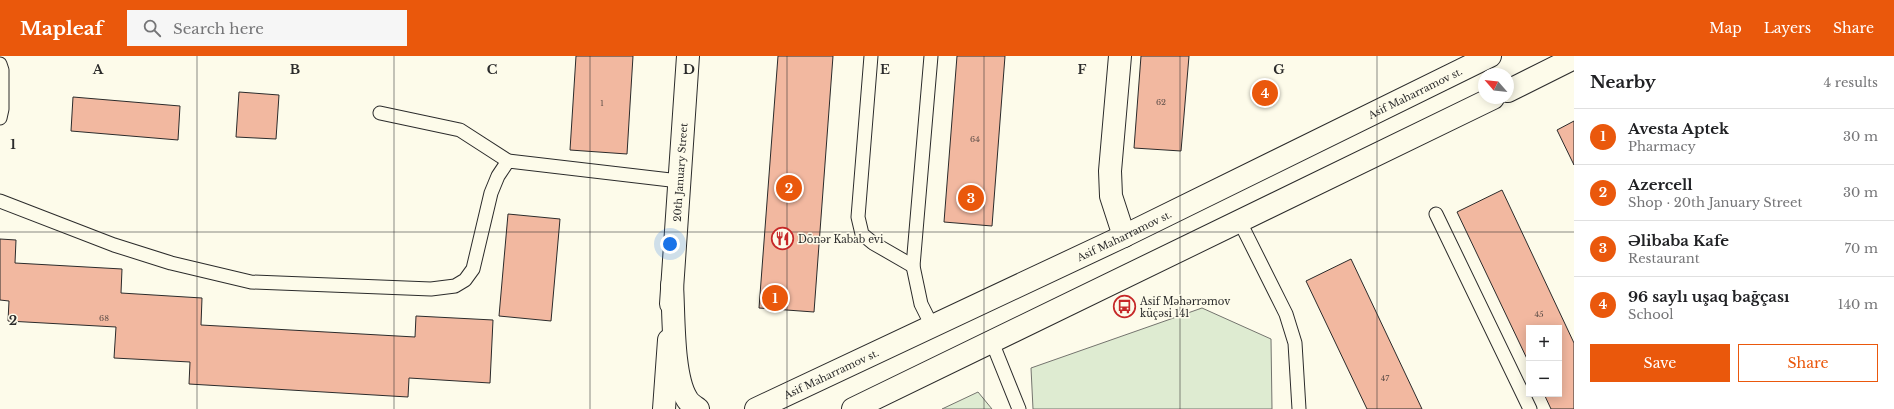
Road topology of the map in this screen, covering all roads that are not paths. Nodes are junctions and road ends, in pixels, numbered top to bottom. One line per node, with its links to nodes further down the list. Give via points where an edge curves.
1 (688, 56): 13 (main road, 20th January Street)
2 (871, 56): 18 (lane, via 858,217 862,234)
3 (931, 56): 18 (lane)
4 (1120, 56): 17 (main road, via 1111,196)
5 (1490, 56): 17 (main road, Asif Maharramov st.)
6 (1574, 58): 8 (main road)
7 (0, 64): 11 (lane)
8 (1514, 88)
9 (1481, 104): 16 (main road)
10 (380, 113): 12 (lane, via 460,130)
11 (0, 118)
12 (508, 161): 13 (lane); 14 (lane, via 491,193 473,269 465,280 455,286 431,289 251,282 171,263 114,245)
13 (679, 181): 19 (main road, 20th January Street)
14 (0, 202)
15 (1436, 214): 28 (lane)
16 (1240, 222): 21 (main road); 27 (lane, via 1286,314 1295,343)
17 (1124, 236): 20 (main road, Asif Maharramov st.)
18 (913, 266): 20 (lane, via 921,304)
19 (672, 285): 22 (main road, 20th January Street); 23 (main road, via 680,382 687,400)
20 (932, 326): 24 (main road, Asif Maharramov st.)
21 (992, 342): 25 (main road); 26 (lane)
22 (664, 409)
23 (698, 409)
24 (756, 409)
25 (853, 409)
26 (1019, 409)
27 (1298, 409)
28 (1530, 409)

